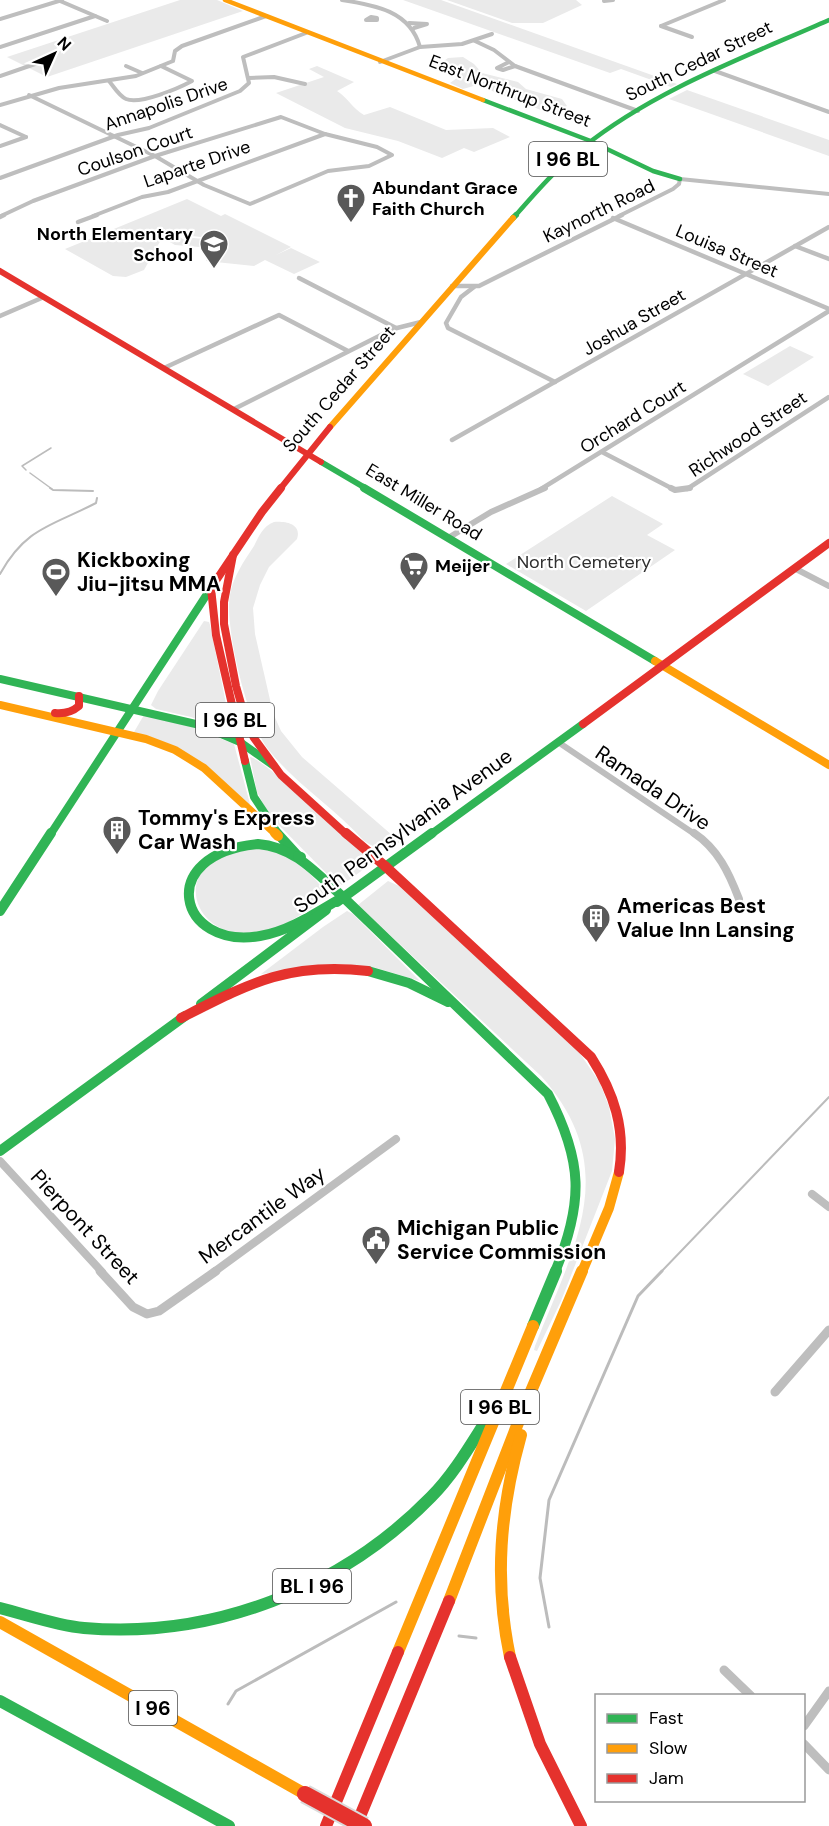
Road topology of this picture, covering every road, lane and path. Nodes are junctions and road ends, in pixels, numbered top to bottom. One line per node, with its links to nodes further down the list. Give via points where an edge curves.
1 (61, 0): 8 (street); 11 (street)
2 (225, 0): 9 (main road, East Northrup Street)
3 (342, 0): 7 (street)
4 (613, 0): 6 (street)
5 (724, 0): 18 (street, via 661,26)
6 (604, 1)
7 (396, 14): 10 (street); 14 (street)
8 (94, 16): 13 (street); 20 (street)
9 (266, 16): 16 (main road, East Northrup Street); 26 (street, via 182,46 174,53 173,61)
10 (377, 18)
11 (0, 19)
12 (829, 20): 28 (main road, South Cedar Street / I 96 BL)
13 (107, 21)
14 (409, 23): 15 (street); 15 (street, via 427,24)
15 (414, 28): 21 (street)
16 (306, 33): 22 (main road, East Northrup Street); 31 (street, Annapolis Drive, via 243,57)
17 (492, 34): 19 (street)
18 (692, 37)
19 (475, 41): 21 (street); 23 (street)
20 (0, 47)
21 (420, 47): 22 (street)
22 (380, 62): 41 (main road, East Northrup Street)
23 (509, 62): 27 (street); 27 (street, via 497,68)
24 (38, 63): 30 (street)
25 (126, 66): 29 (street)
26 (161, 66): 29 (street); 32 (street, via 191,82 133,100 125,99)
27 (514, 66): 36 (street)
28 (715, 71): 36 (main road, South Cedar Street / I 96 BL); 37 (street)
29 (142, 73): 32 (street)
30 (0, 76)
31 (249, 78): 33 (street, via 274,77); 40 (street, Annapolis Drive, via 248,86 240,92 149,128)
32 (109, 81): 34 (street)
33 (305, 84)
34 (29, 95): 35 (street); 40 (street)
35 (0, 105)
36 (638, 111): 41 (main road, South Cedar Street / I 96 BL)
37 (829, 112)
38 (0, 125): 42 (street, via 26,137)
39 (325, 134): 43 (street, Coulson Court, via 281,117); 46 (street, Laparte Drive); 46 (street, via 377,147 392,155 369,166 328,171 250,204)
40 (114, 136): 43 (street); 44 (street, Annapolis Drive)
41 (591, 141): 45 (main road, East Northrup Street, via 648,170); 57 (main road, South Cedar Street / I 96 BL, via 543,183)
42 (0, 146)
43 (155, 157): 46 (street); 48 (street, Coulson Court, via 20,206)
44 (0, 178)
45 (680, 179): 47 (street, Kaynorth Road); 49 (street, Kaynorth Road, via 673,189)
46 (196, 181): 50 (street, Laparte Drive)
47 (829, 194)
48 (0, 217)
49 (613, 218): 55 (street, Louisa Street); 58 (street, Kaynorth Road)
50 (78, 222)
51 (829, 226): 52 (street, Joshua Street)
52 (795, 246): 53 (street); 55 (street, Joshua Street)
53 (829, 260)
54 (0, 271): 59 (main road, East Miller Road)
55 (746, 274): 60 (street, Louisa Street); 66 (street, Joshua Street)
56 (299, 278): 63 (street)
57 (452, 286): 58 (street, Kaynorth Road); 62 (main road, South Cedar Street / I 96 BL)
58 (474, 287): 66 (street, via 461,297 446,323 448,328)
59 (44, 297): 61 (street); 65 (main road, East Miller Road)
60 (829, 310): 70 (street, Orchard Court)
61 (0, 316)
62 (421, 322): 63 (street); 71 (main road, South Cedar Street / I 96 BL)
63 (396, 328): 64 (street)
64 (348, 351): 65 (street, via 279,315); 68 (street)
65 (164, 368): 68 (main road, East Miller Road)
66 (555, 382): 69 (street, Joshua Street)
67 (829, 397): 70 (street, Richwood Street, via 690,489 675,490)
68 (234, 409): 71 (main road, East Miller Road)
69 (452, 440)
70 (602, 452): 72 (street, Orchard Court, via 546,487 491,512)
71 (308, 453): 72 (main road, East Miller Road); 74 (main road, South Cedar Street / I 96 BL)
72 (448, 538): 78 (main road, East Miller Road)
73 (829, 543): 75 (main road, South Pennsylvania Avenue)
74 (232, 555): 77 (main road, South Cedar Street / I 96 BL); 87 (main road, I 96 BL, via 234,570 223,604 226,630 249,726)
75 (794, 568): 76 (street); 78 (main road, South Pennsylvania Avenue)
76 (829, 586)
77 (211, 588): 82 (main road, South Cedar Street); 84 (main road, I 96 BL, via 213,619)
78 (663, 666): 85 (main road, South Pennsylvania Avenue); 86 (main road, East Miller Road)
79 (0, 679): 80 (main road)
80 (79, 696): 81 (main road, via 79,706 60,714); 82 (main road)
81 (0, 703): 83 (main road)
82 (133, 708): 83 (main road, South Cedar Street); 84 (main road, via 200,725)
83 (117, 732): 88 (main road, via 158,743 192,759); 93 (main road, South Cedar Street)
84 (240, 742): 87 (main road); 88 (main road, I 96 BL, via 253,796)
85 (558, 742): 90 (main road, South Pennsylvania Avenue); 92 (street, Ramada Drive, via 704,840 727,868)
86 (829, 765)
87 (278, 770): 90 (main road, I 96 BL)
88 (286, 843): 89 (main road, I 96 BL)
89 (301, 857): 91 (main road, I 96 BL); 91 (main road, via 260,844 220,851 195,873 189,890 191,907 200,920 216,931 252,937 281,930)
90 (386, 866): 91 (main road, South Pennsylvania Avenue); 104 (main road, I 96 BL, via 578,1042 601,1071 617,1106 623,1146 618,1176)
91 (343, 897): 94 (main road, I 96 BL); 95 (main road, South Pennsylvania Avenue)
92 (739, 899)
93 (0, 911)
94 (464, 1011): 95 (main road, via 394,977 359,968 331,967 257,980); 103 (main road, I 96 BL, via 548,1094 559,1110 576,1154 579,1198 574,1223)
95 (181, 1018): 97 (main road, South Pennsylvania Avenue)
96 (396, 1139): 101 (street, Mercantile Way, via 180,1297)
97 (0, 1151)
98 (0, 1161): 101 (street, Pierpont Street, via 134,1307)
99 (812, 1194): 100 (street)
100 (829, 1207)
101 (147, 1314)
102 (829, 1330): 105 (street)
103 (522, 1353): 106 (main road, BL I 96, via 477,1438 442,1486 392,1535 316,1584 256,1609 148,1629 84,1628); 116 (main road, I 96 BL)
104 (537, 1383): 117 (main road, I 96 BL); 119 (main road, I 96 BL, via 503,1504 501,1590 508,1644 524,1705 551,1771)
105 (775, 1392)
106 (0, 1608)
107 (0, 1622): 118 (main road, I 96, bridge)
108 (724, 1670): 110 (street)
109 (829, 1691): 112 (street)
110 (751, 1694)
111 (0, 1701): 115 (main road)
112 (805, 1725)
113 (805, 1745): 114 (street)
114 (829, 1770)
115 (229, 1826)
116 (326, 1826)
117 (356, 1826)
118 (364, 1826)
119 (582, 1826)

